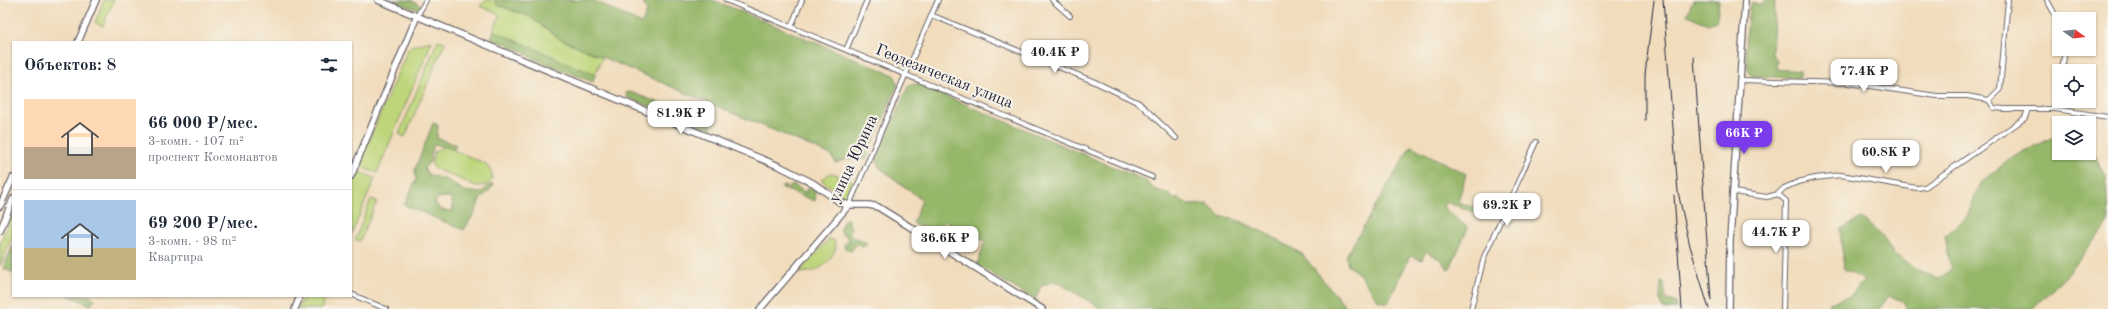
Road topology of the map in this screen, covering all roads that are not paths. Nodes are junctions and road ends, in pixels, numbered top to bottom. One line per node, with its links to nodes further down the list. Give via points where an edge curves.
1 (96, 0): 18 (street)
2 (378, 0): 14 (street)
3 (426, 0): 14 (street)
4 (726, 0): 12 (street, Геодезическая улица)
5 (802, 0): 17 (street)
6 (867, 0): 19 (street)
7 (938, 0): 15 (street, улица Юрина)
8 (1052, 0): 16 (street)
9 (1745, 0): 21 (street)
10 (2008, 0): 22 (street, via 2000,89)
11 (2047, 0): 13 (street)
12 (736, 2): 17 (street, Геодезическая улица)
13 (2054, 12)
14 (417, 16): 28 (street); 34 (street, via 788,170 813,183 841,203)
15 (931, 16): 20 (street, улица Юрина); 26 (street, via 1095,82 1139,104)
16 (1070, 16)
17 (791, 27): 19 (street, Геодезическая улица)
18 (78, 41)
19 (846, 50): 20 (street, Геодезическая улица)
20 (906, 75): 29 (street, Геодезическая улица); 34 (street, улица Юрина)
21 (1740, 80): 22 (street, via 1849,83 1937,96 1967,96); 31 (street)
22 (1989, 100): 24 (street, via 1994,108)
23 (2056, 108): 24 (street); 25 (street)
24 (2028, 109): 32 (street, via 2025,118 1925,186 1916,188 1841,175 1798,182 1784,188)
25 (2108, 117)
26 (1176, 138)
27 (1536, 142): 43 (street, via 1484,257)
28 (352, 174)
29 (1152, 177)
30 (12, 180): 35 (street)
31 (1733, 192): 32 (street, via 1767,197); 44 (street)
32 (1778, 194): 45 (street, via 1786,201)
33 (12, 201): 36 (street)
34 (850, 205): 41 (street, улица Юрина); 42 (street, via 878,207)
35 (0, 206)
36 (0, 231)
37 (352, 294): 40 (street)
38 (300, 297): 39 (street)
39 (295, 309)
40 (386, 309)
41 (760, 309)
42 (1042, 309)
43 (1471, 309)
44 (1729, 309)
45 (1783, 309)

